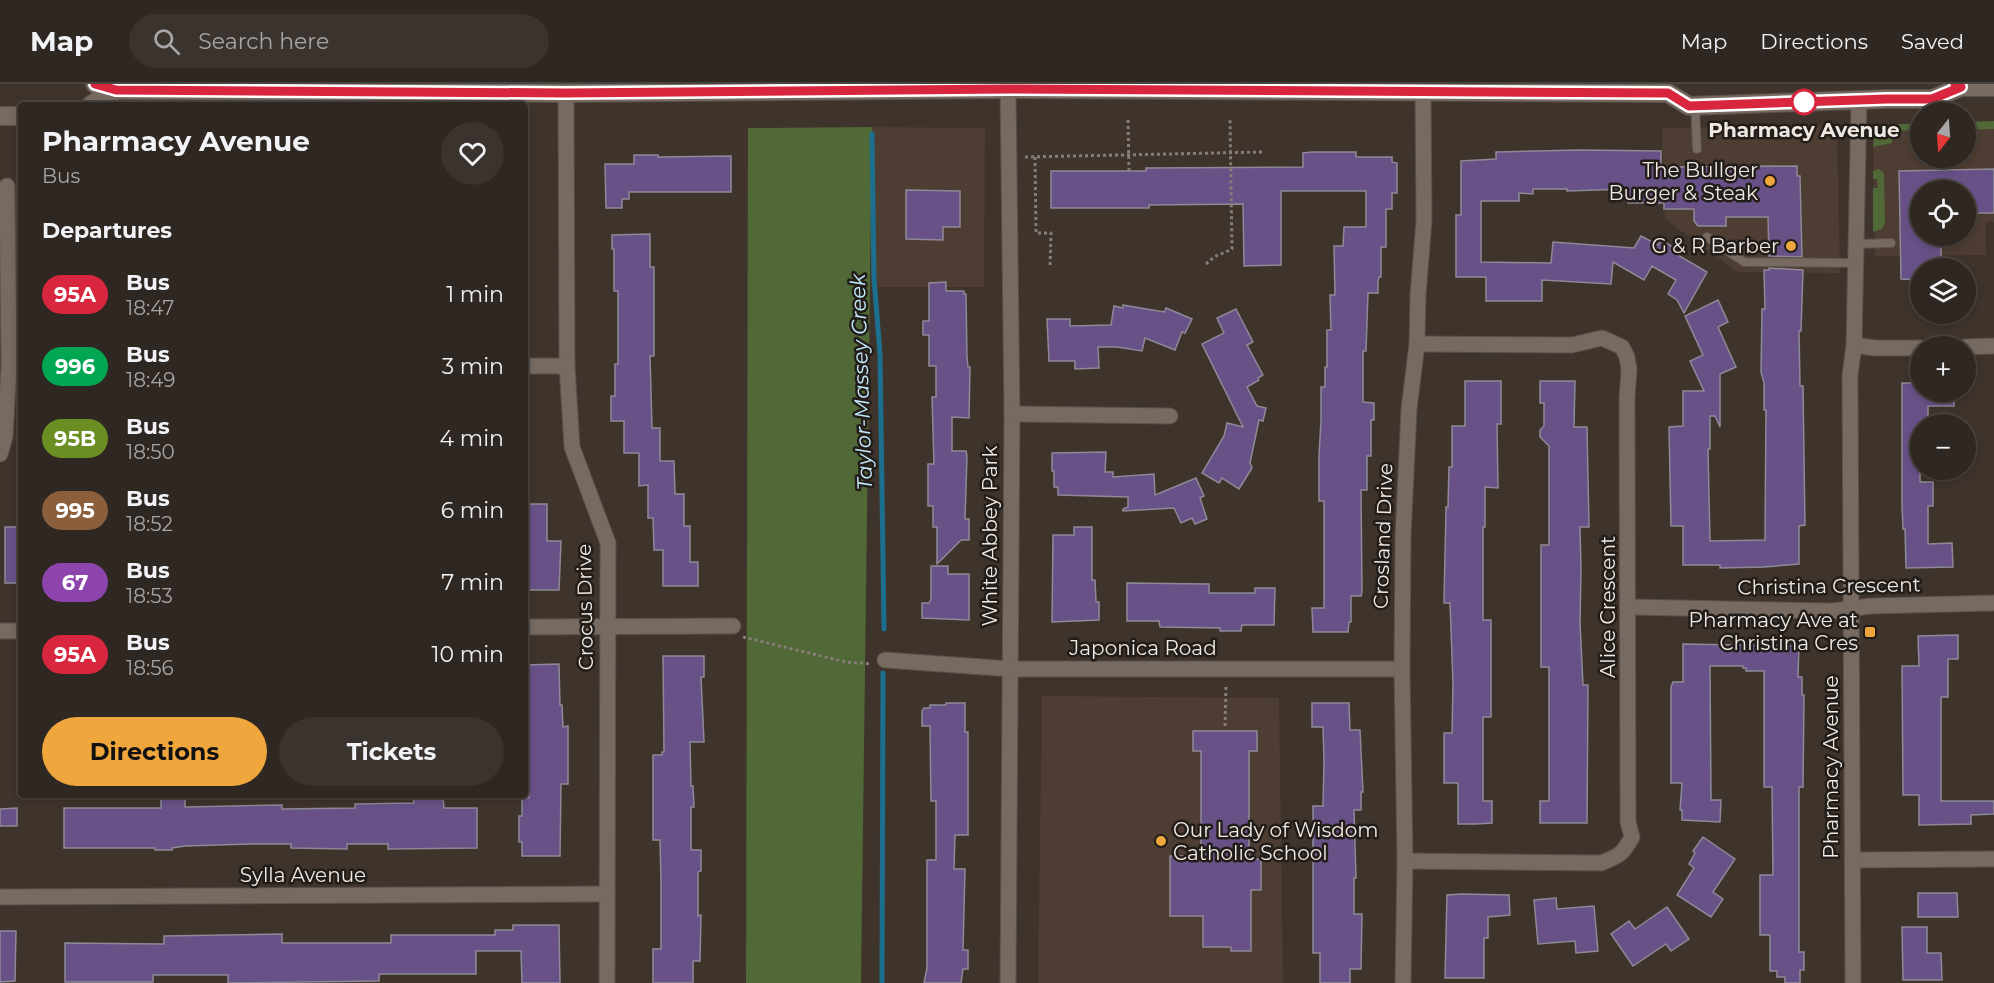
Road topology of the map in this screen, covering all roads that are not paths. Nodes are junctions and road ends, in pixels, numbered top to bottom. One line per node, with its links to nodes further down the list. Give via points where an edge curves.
1 (95, 84): 3 (main road)
2 (1958, 86): 5 (main road); 11 (main road, via 1932,99)
3 (116, 87): 4 (main road); 12 (main road)
4 (243, 87): 6 (main road)
5 (1994, 87)
6 (565, 88): 9 (main road); 29 (street, Crocus Drive)
7 (1336, 88): 9 (main road); 10 (main road)
8 (1674, 88): 10 (main road); 13 (main road, via 1689,106)
9 (1008, 89): 30 (street, White Abbey Park)
10 (1423, 91): 22 (street, Crosland Drive, via 1424,221)
11 (1859, 92): 13 (main road); 20 (street, Pharmacy Avenue)
12 (95, 102)
13 (1695, 106): 16 (lane)
14 (0, 116): 15 (main road)
15 (18, 116)
16 (1697, 149)
17 (7, 186): 27 (street)
18 (1707, 237): 21 (lane, via 1744,262)
19 (1891, 243): 20 (lane)
20 (1856, 244): 21 (street, Pharmacy Avenue)
21 (1856, 263): 23 (street, Pharmacy Avenue)
22 (1417, 344): 34 (street, Alice Crescent, via 1572,345 1602,338 1622,347 1629,369); 43 (street, Crosland Drive, via 1404,491)
23 (1854, 345): 26 (street); 35 (street, Pharmacy Avenue, via 1850,375)
24 (1994, 346): 25 (street)
25 (1976, 347)
26 (1910, 348)
27 (15, 366): 32 (street)
28 (528, 366): 29 (street)
29 (567, 366): 36 (street, Crocus Drive, via 572,447 608,543)
30 (1012, 414): 31 (street); 42 (street, White Abbey Park)
31 (1170, 416)
32 (0, 454)
33 (1994, 603): 35 (street, Christina Crescent)
34 (1629, 607): 35 (street, Christina Crescent, via 1832,611); 46 (street, Alice Crescent, via 1628,822 1632,837 1624,851 1601,863)
35 (1852, 607): 45 (street, Pharmacy Avenue)
36 (608, 626): 37 (street); 38 (street); 47 (street, Crocus Drive)
37 (733, 626)
38 (528, 627)
39 (0, 631): 40 (street)
40 (18, 631)
41 (885, 660): 42 (street, Japonica Road)
42 (1011, 669): 43 (street, Japonica Road); 50 (street, White Abbey Park)
43 (1402, 669): 46 (street, Crosland Drive)
44 (1994, 859): 45 (street)
45 (1854, 860): 52 (street, Pharmacy Avenue)
46 (1405, 861): 51 (street, Crosland Drive)
47 (607, 894): 48 (street, Sylla Avenue); 49 (street, Crocus Drive)
48 (0, 897)
49 (607, 983)
50 (1008, 983)
51 (1402, 983)
52 (1853, 983)

